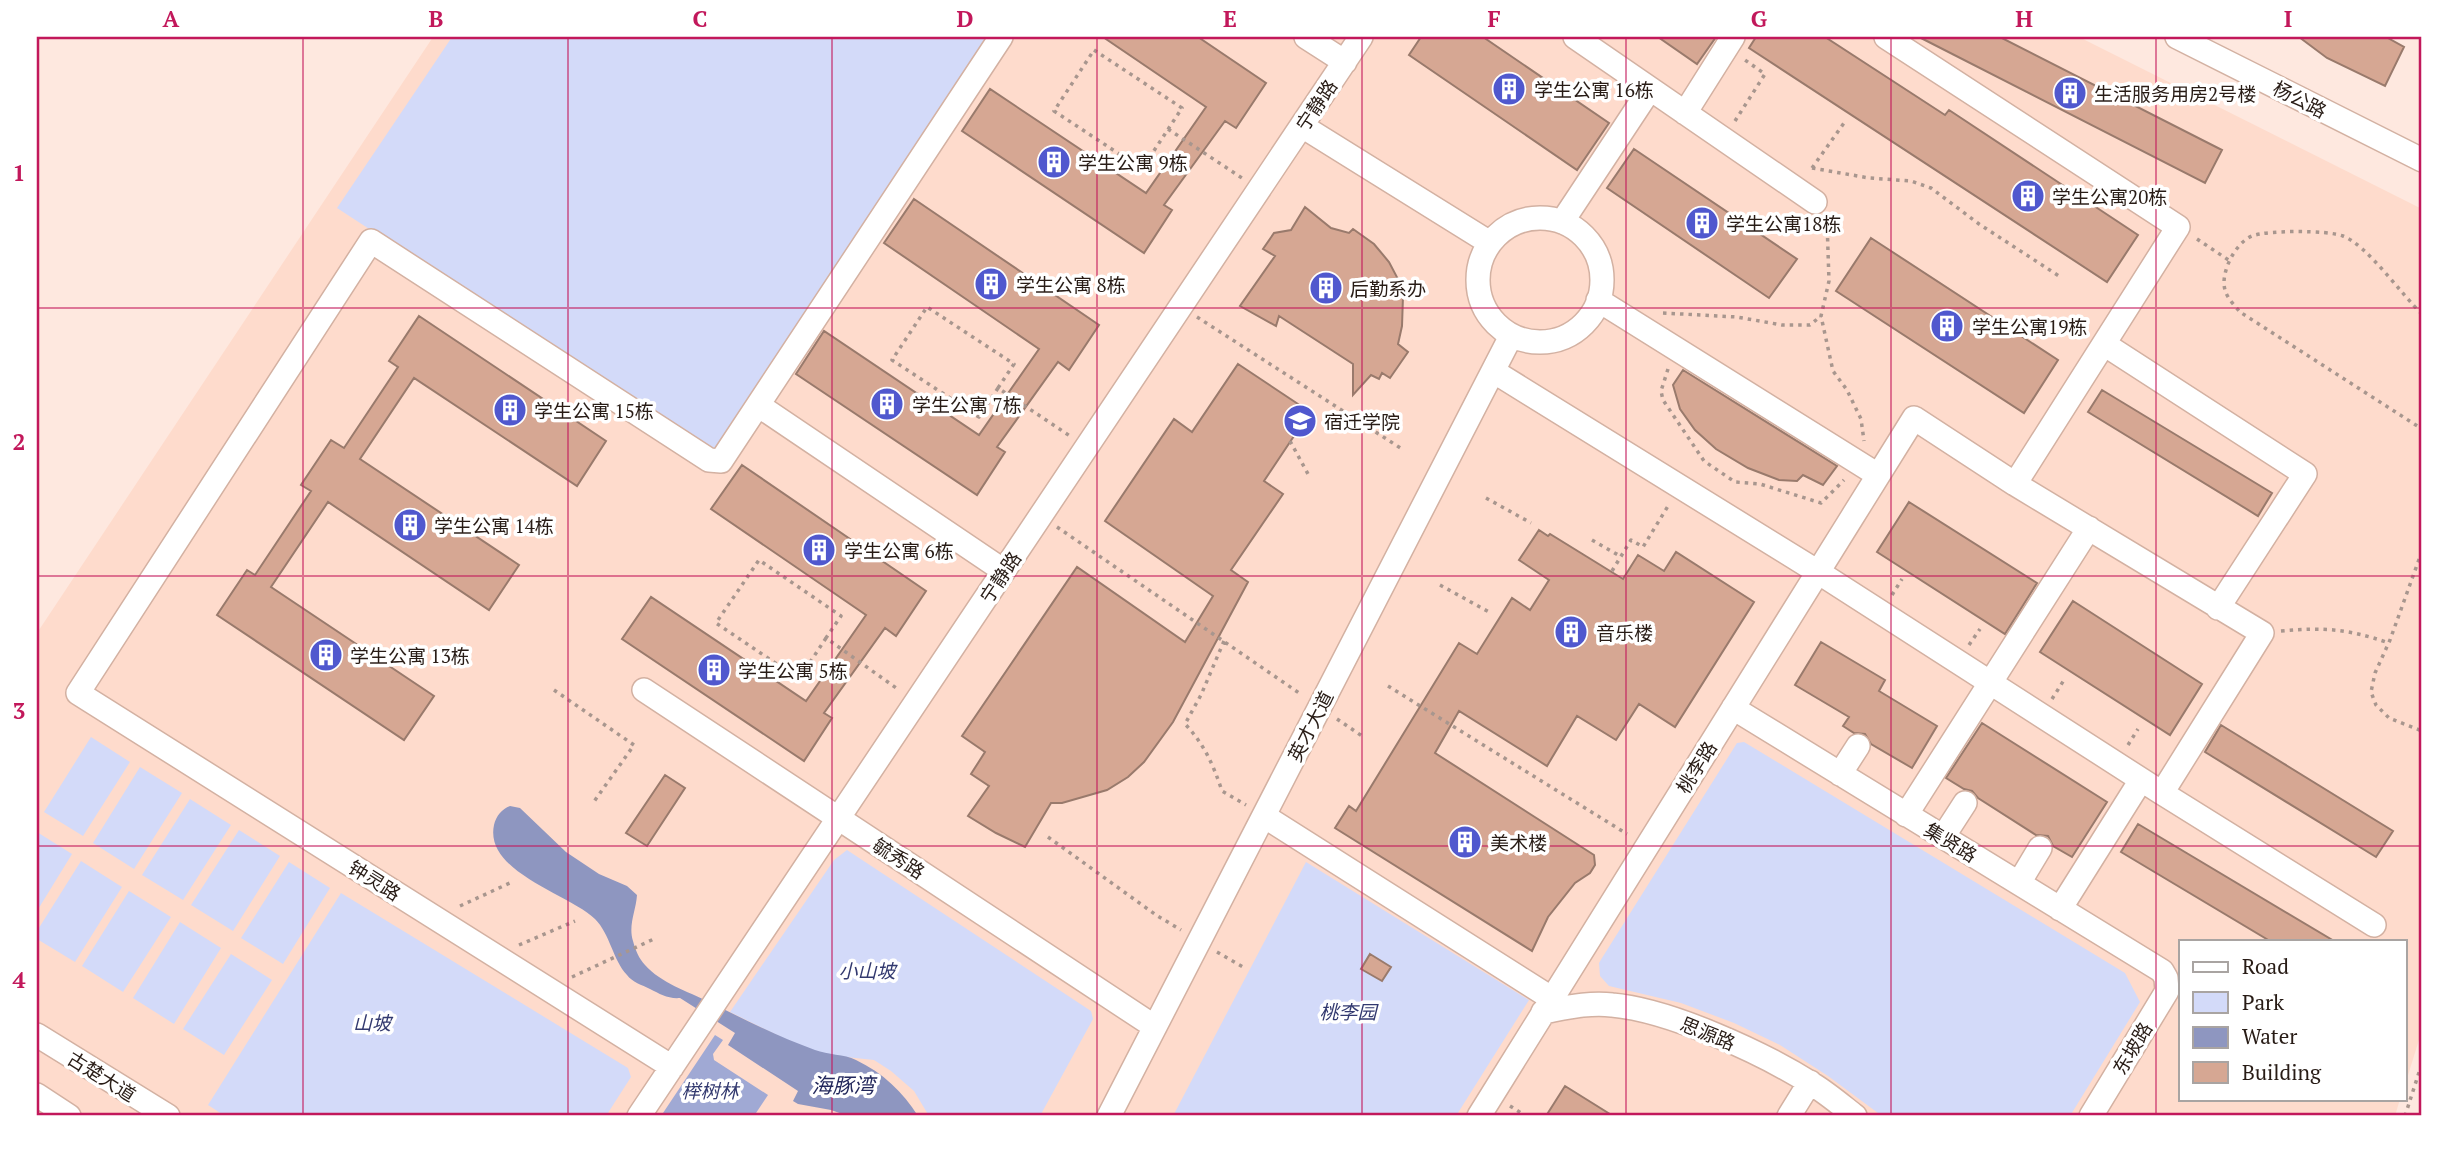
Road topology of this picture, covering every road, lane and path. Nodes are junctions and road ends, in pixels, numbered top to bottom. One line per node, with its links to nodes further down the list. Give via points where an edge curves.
1 (1001, 37): 32 (street)
2 (1306, 37): 8 (street)
3 (1362, 37): 8 (street, 宁静路)
4 (1575, 37): 9 (street)
5 (1886, 37): 19 (street)
6 (2177, 37): 15 (street, 杨公路)
7 (1729, 42): 10 (street); 14 (path, via 1765,74)
8 (1345, 62): 12 (street, 宁静路)
9 (1650, 89): 10 (street); 18 (street)
10 (1685, 113): 14 (street)
11 (1844, 123): 22 (path, via 1812,168 1911,181 1931,188)
12 (1302, 126): 20 (street); 24 (street, 宁静路)
13 (1168, 129): 13 (path, via 1142,169 1054,111 1094,50 1182,108); 16 (path)
14 (1723, 140): 17 (street)
15 (2422, 160)
16 (1242, 178)
17 (1815, 202)
18 (1562, 222): 20 (street, via 1525,220 1505,228); 23 (street, via 1585,237 1596,253 1602,271)
19 (2178, 227): 21 (path); 29 (street)
20 (1490, 243): 28 (street, via 1480,262 1482,304)
21 (2230, 261): 25 (path, via 2252,236 2284,232 2341,235 2356,243); 33 (path, via 2225,293 2239,312)
22 (2062, 278)
23 (1598, 300): 27 (street); 28 (street, via 1584,325 1568,337 1529,342)
24 (1181, 307): 35 (street, 宁静路); 36 (path)
25 (2422, 314)
26 (1821, 316): 27 (path, via 1810,325 1685,313 1658,313)
27 (1631, 321): 38 (street)
28 (1511, 336): 30 (street, 英才大道)
29 (2104, 344): 39 (street); 52 (street, via 2305,474)
30 (1493, 371): 40 (street); 63 (street, 英才大道)
31 (998, 388): 31 (path, via 1014,364 927,307 892,360 979,417); 35 (path)
32 (758, 405): 48 (street); 96 (street, 钟灵路, via 722,461 709,460 371,240 78,693)
33 (2422, 429)
34 (1290, 441): 37 (path)
35 (1087, 447): 42 (street, 宁静路)
36 (1402, 449)
37 (1308, 474)
38 (1878, 475): 39 (street, 桃李路, via 1914,418); 50 (street, 桃李路)
39 (2015, 484): 44 (street)
40 (1680, 486): 47 (path, via 1643,547 1630,540); 50 (street)
41 (1486, 498): 43 (path)
42 (1041, 516): 48 (street, 宁静路); 56 (path)
43 (1531, 523)
44 (2089, 528): 52 (street); 58 (street)
45 (1592, 540): 47 (path)
46 (2422, 551): 57 (path)
47 (1620, 556): 49 (path)
48 (1004, 571): 62 (street, 宁静路)
49 (1612, 571)
50 (1818, 572): 58 (street); 64 (street, 桃李路)
51 (1440, 585): 53 (path)
52 (2218, 608): 54 (street)
53 (1489, 612)
54 (2262, 633): 57 (path, via 2354,631); 70 (street)
55 (826, 638): 55 (path, via 841,616 759,560 716,623 799,679); 62 (path)
56 (1224, 641): 63 (path); 74 (path, via 1185,724 1211,759 1222,791)
57 (2389, 643): 65 (path, via 2371,692 2389,718)
58 (1991, 683): 69 (street); 73 (street)
59 (1388, 687): 78 (path)
60 (554, 690): 71 (path, via 634,745)
61 (644, 690): 75 (street, 毓秀路)
62 (916, 702): 75 (street, 宁静路)
63 (1320, 707): 66 (path); 74 (street, 英才大道)
64 (1733, 708): 68 (street, 集贤路); 78 (street, 桃李路)
65 (2422, 731)
66 (1362, 736)
67 (1858, 746): 68 (street)
68 (1840, 774): 73 (street, 集贤路)
69 (2141, 780): 70 (street); 82 (street)
70 (2162, 793): 85 (street)
71 (593, 803)
72 (1965, 803): 77 (street)
73 (1906, 815): 77 (street, 集贤路)
74 (1264, 816): 87 (street, 英才大道); 92 (street)
75 (839, 818): 93 (street, 毓秀路); 96 (street, 宁静路)
76 (1048, 836): 87 (path)
77 (1943, 837): 81 (street, 集贤路)
78 (1646, 846): 92 (street, 桃李路)
79 (2040, 848): 81 (street)
80 (512, 882): 83 (path)
81 (2019, 883): 82 (street, 集贤路)
82 (2060, 909): 90 (street, 集贤路, via 2162,971)
83 (451, 910)
84 (575, 921): 88 (path)
85 (2374, 925)
86 (656, 937): 91 (path)
87 (1199, 941): 89 (path); 93 (street, 英才大道)
88 (511, 948)
89 (1243, 967)
90 (2166, 978): 107 (street, 东坡路, via 2167,991)
91 (564, 981)
92 (1547, 1005): 97 (street, 思源路, via 1613,1005 1669,1018 1752,1051); 104 (street, 桃李路)
93 (1155, 1027): 103 (street, 英才大道)
94 (37, 1035): 99 (street, 古楚大道)
95 (2422, 1063): 108 (path)
96 (672, 1067): 102 (street, 宁静路)
97 (1810, 1082): 105 (street); 106 (street, 思源路)
98 (37, 1095): 100 (street)
99 (139, 1109): 101 (street, 古楚大道)
100 (69, 1116)
101 (168, 1116)
102 (639, 1116)
103 (1109, 1116)
104 (1479, 1116)
105 (1789, 1116)
106 (1855, 1116)
107 (2091, 1116)
108 (2405, 1116)

